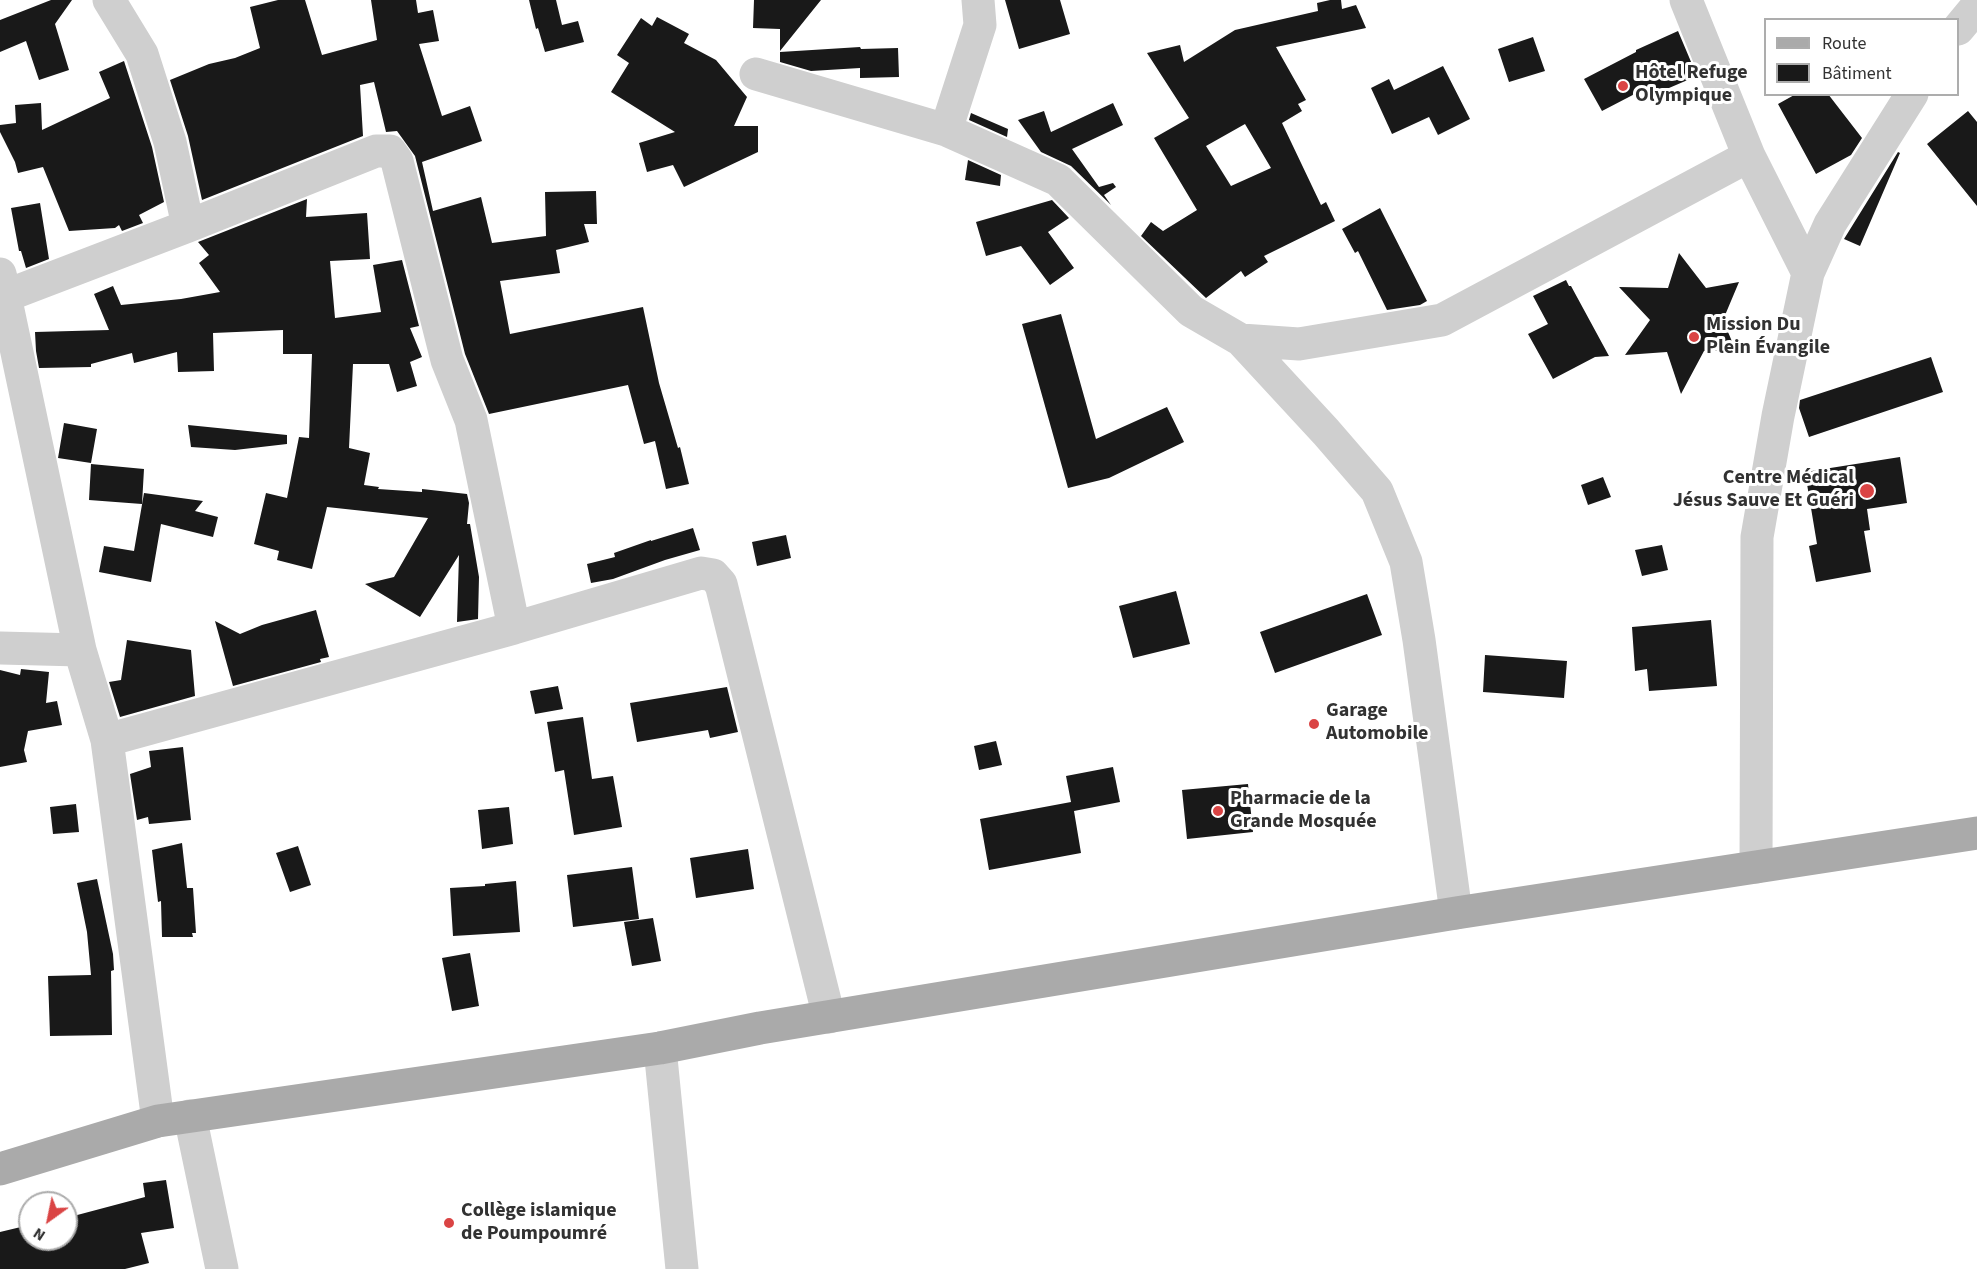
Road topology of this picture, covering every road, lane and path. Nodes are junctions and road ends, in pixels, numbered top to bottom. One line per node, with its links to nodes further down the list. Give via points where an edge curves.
1 (109, 0): 10 (street, via 142,54 170,142)
2 (978, 0): 8 (street, via 980,25)
3 (1686, 0): 9 (street)
4 (1977, 6): 5 (street)
5 (1959, 28)
6 (756, 74): 8 (street)
7 (1911, 96): 11 (street, via 1830,224)
8 (946, 130): 13 (street, via 1058,180 1191,311)
9 (1749, 156): 11 (street); 13 (street, via 1442,320 1299,344)
10 (188, 226): 12 (street); 14 (street, via 376,151 390,151 397,160 447,360 471,420)
11 (1808, 273): 19 (street, via 1757,537)
12 (2, 289): 16 (street)
13 (1241, 340): 20 (street, via 1377,491 1406,562)
14 (513, 628): 17 (street); 21 (street, via 701,573 713,575 721,584)
15 (0, 648): 16 (street)
16 (80, 650): 17 (street)
17 (107, 740): 24 (street)
18 (1977, 833): 19 (main road)
19 (1756, 867): 20 (main road)
20 (1456, 913): 21 (main road)
21 (829, 1017): 22 (main road)
22 (660, 1048): 23 (main road); 27 (street)
23 (190, 1116): 24 (main road); 26 (street)
24 (158, 1121): 25 (main road)
25 (0, 1168)
26 (222, 1269)
27 (682, 1269)

